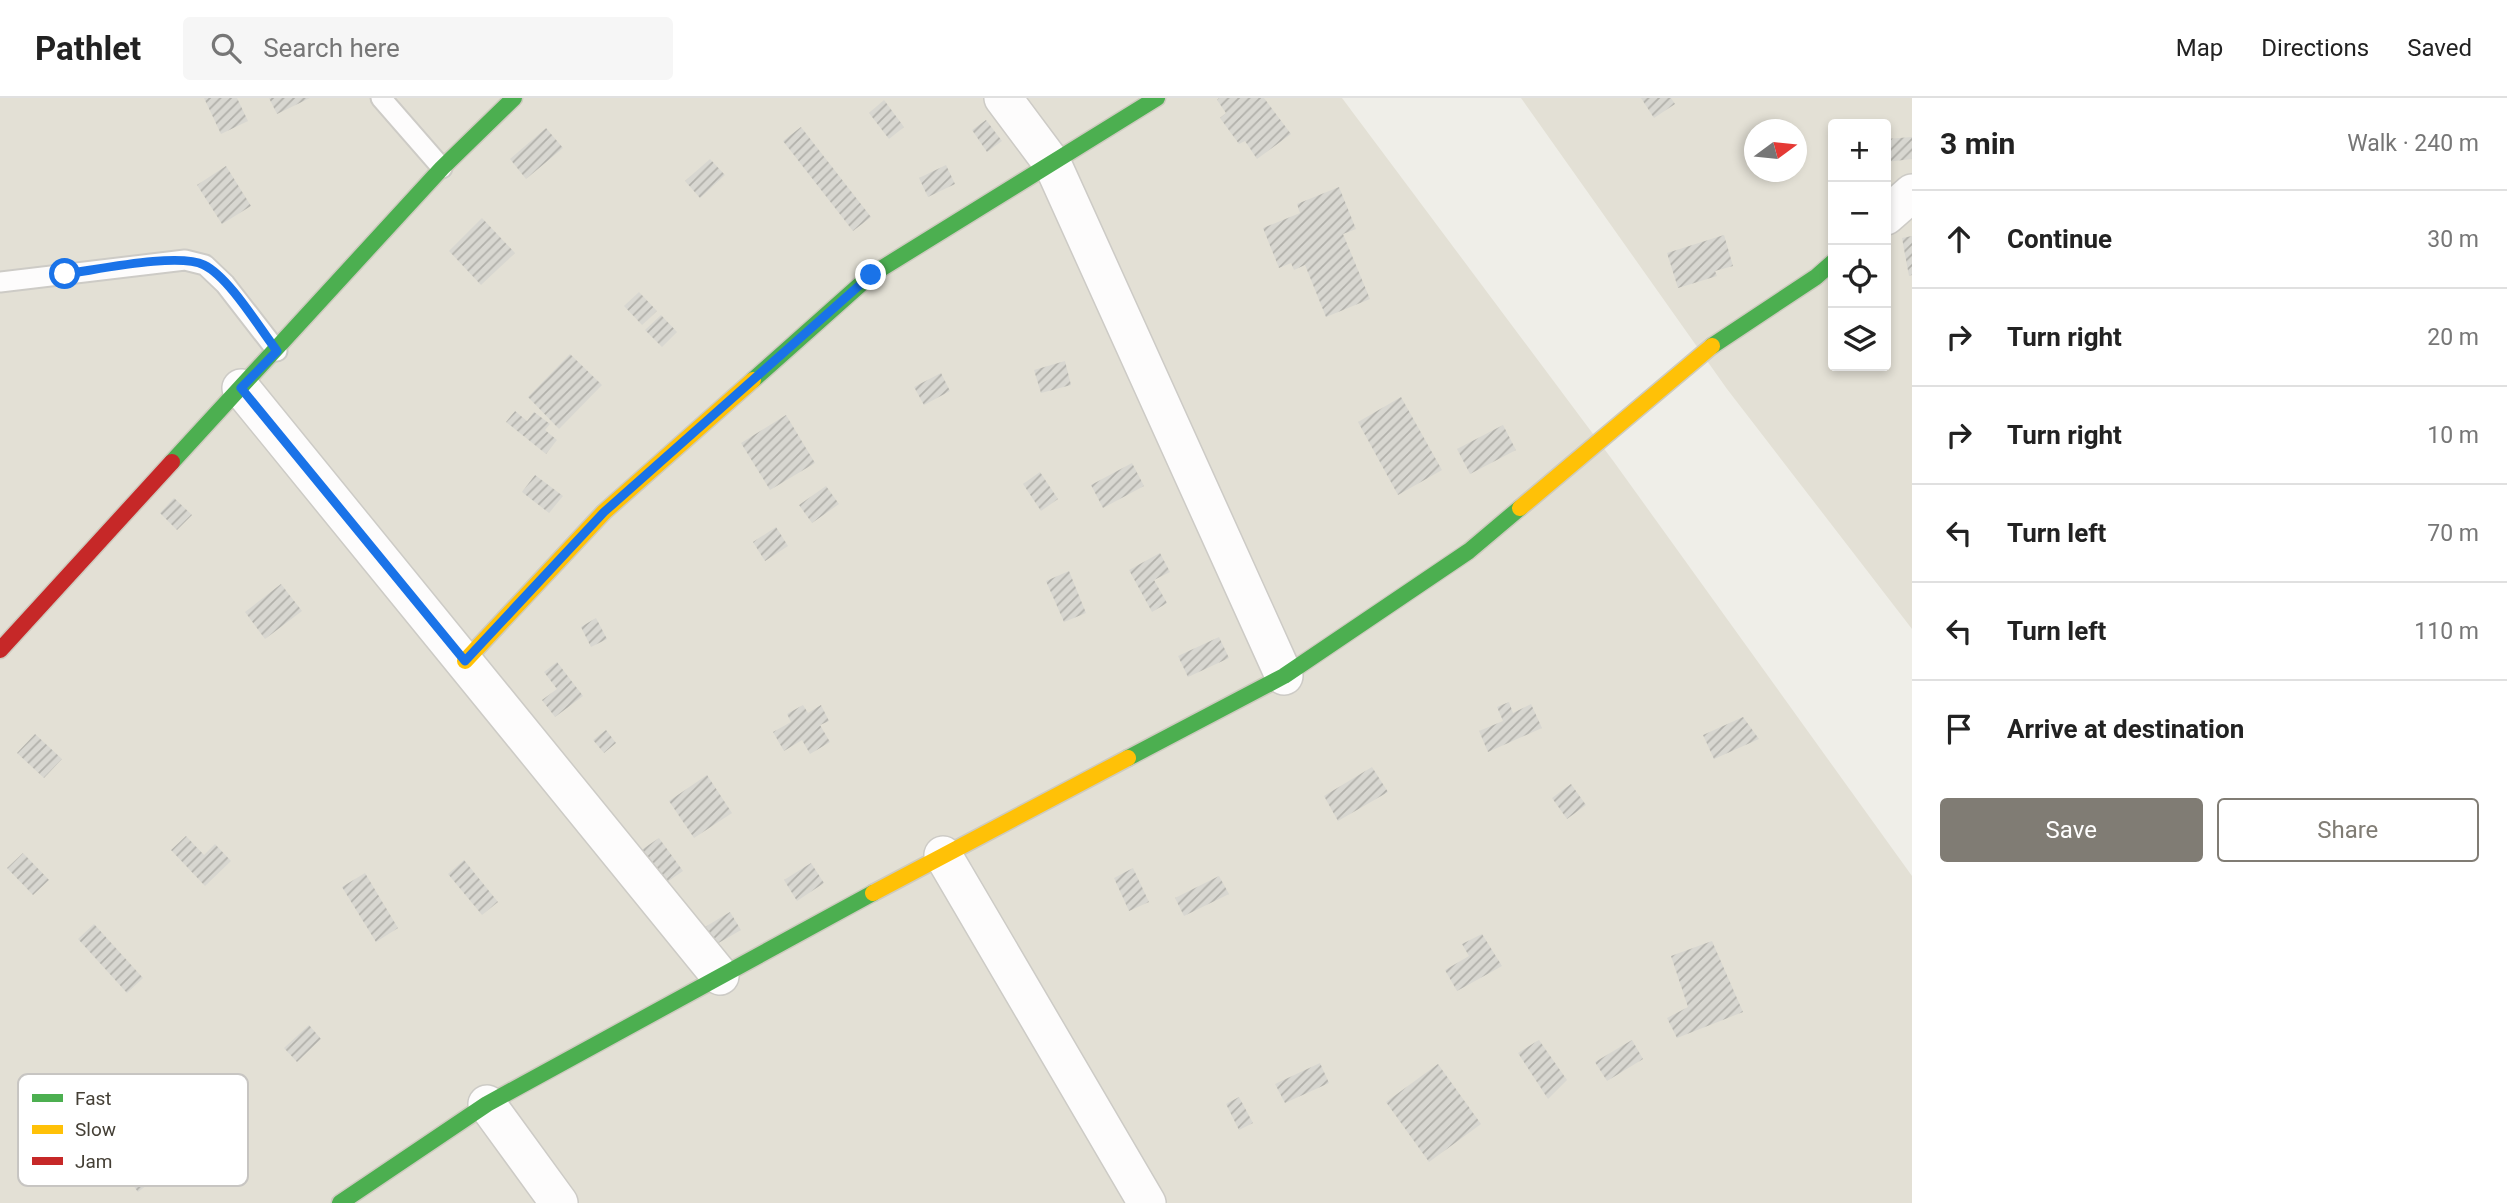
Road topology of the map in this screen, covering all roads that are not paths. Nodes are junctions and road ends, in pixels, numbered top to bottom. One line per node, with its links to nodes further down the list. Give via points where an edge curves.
1 (381, 98): 6 (lane)
2 (514, 98): 6 (street)
3 (1003, 98): 5 (street)
4 (1157, 98): 5 (street)
5 (1053, 165): 14 (street, via 871,275 604,512); 15 (street)
6 (442, 168): 11 (street)
7 (1912, 193): 8 (street)
8 (1891, 212)
9 (1828, 266): 15 (street, via 1714,342 1469,551)
10 (0, 282): 11 (lane, via 185,260 205,265 225,284)
11 (277, 351): 12 (street)
12 (241, 388): 13 (street); 14 (street)
13 (0, 650)
14 (465, 661): 17 (street)
15 (1284, 676): 16 (street)
16 (943, 855): 17 (street); 21 (street)
17 (720, 976): 18 (street)
18 (487, 1104): 19 (street); 20 (street)
19 (340, 1203)
20 (559, 1203)
21 (1147, 1203)

